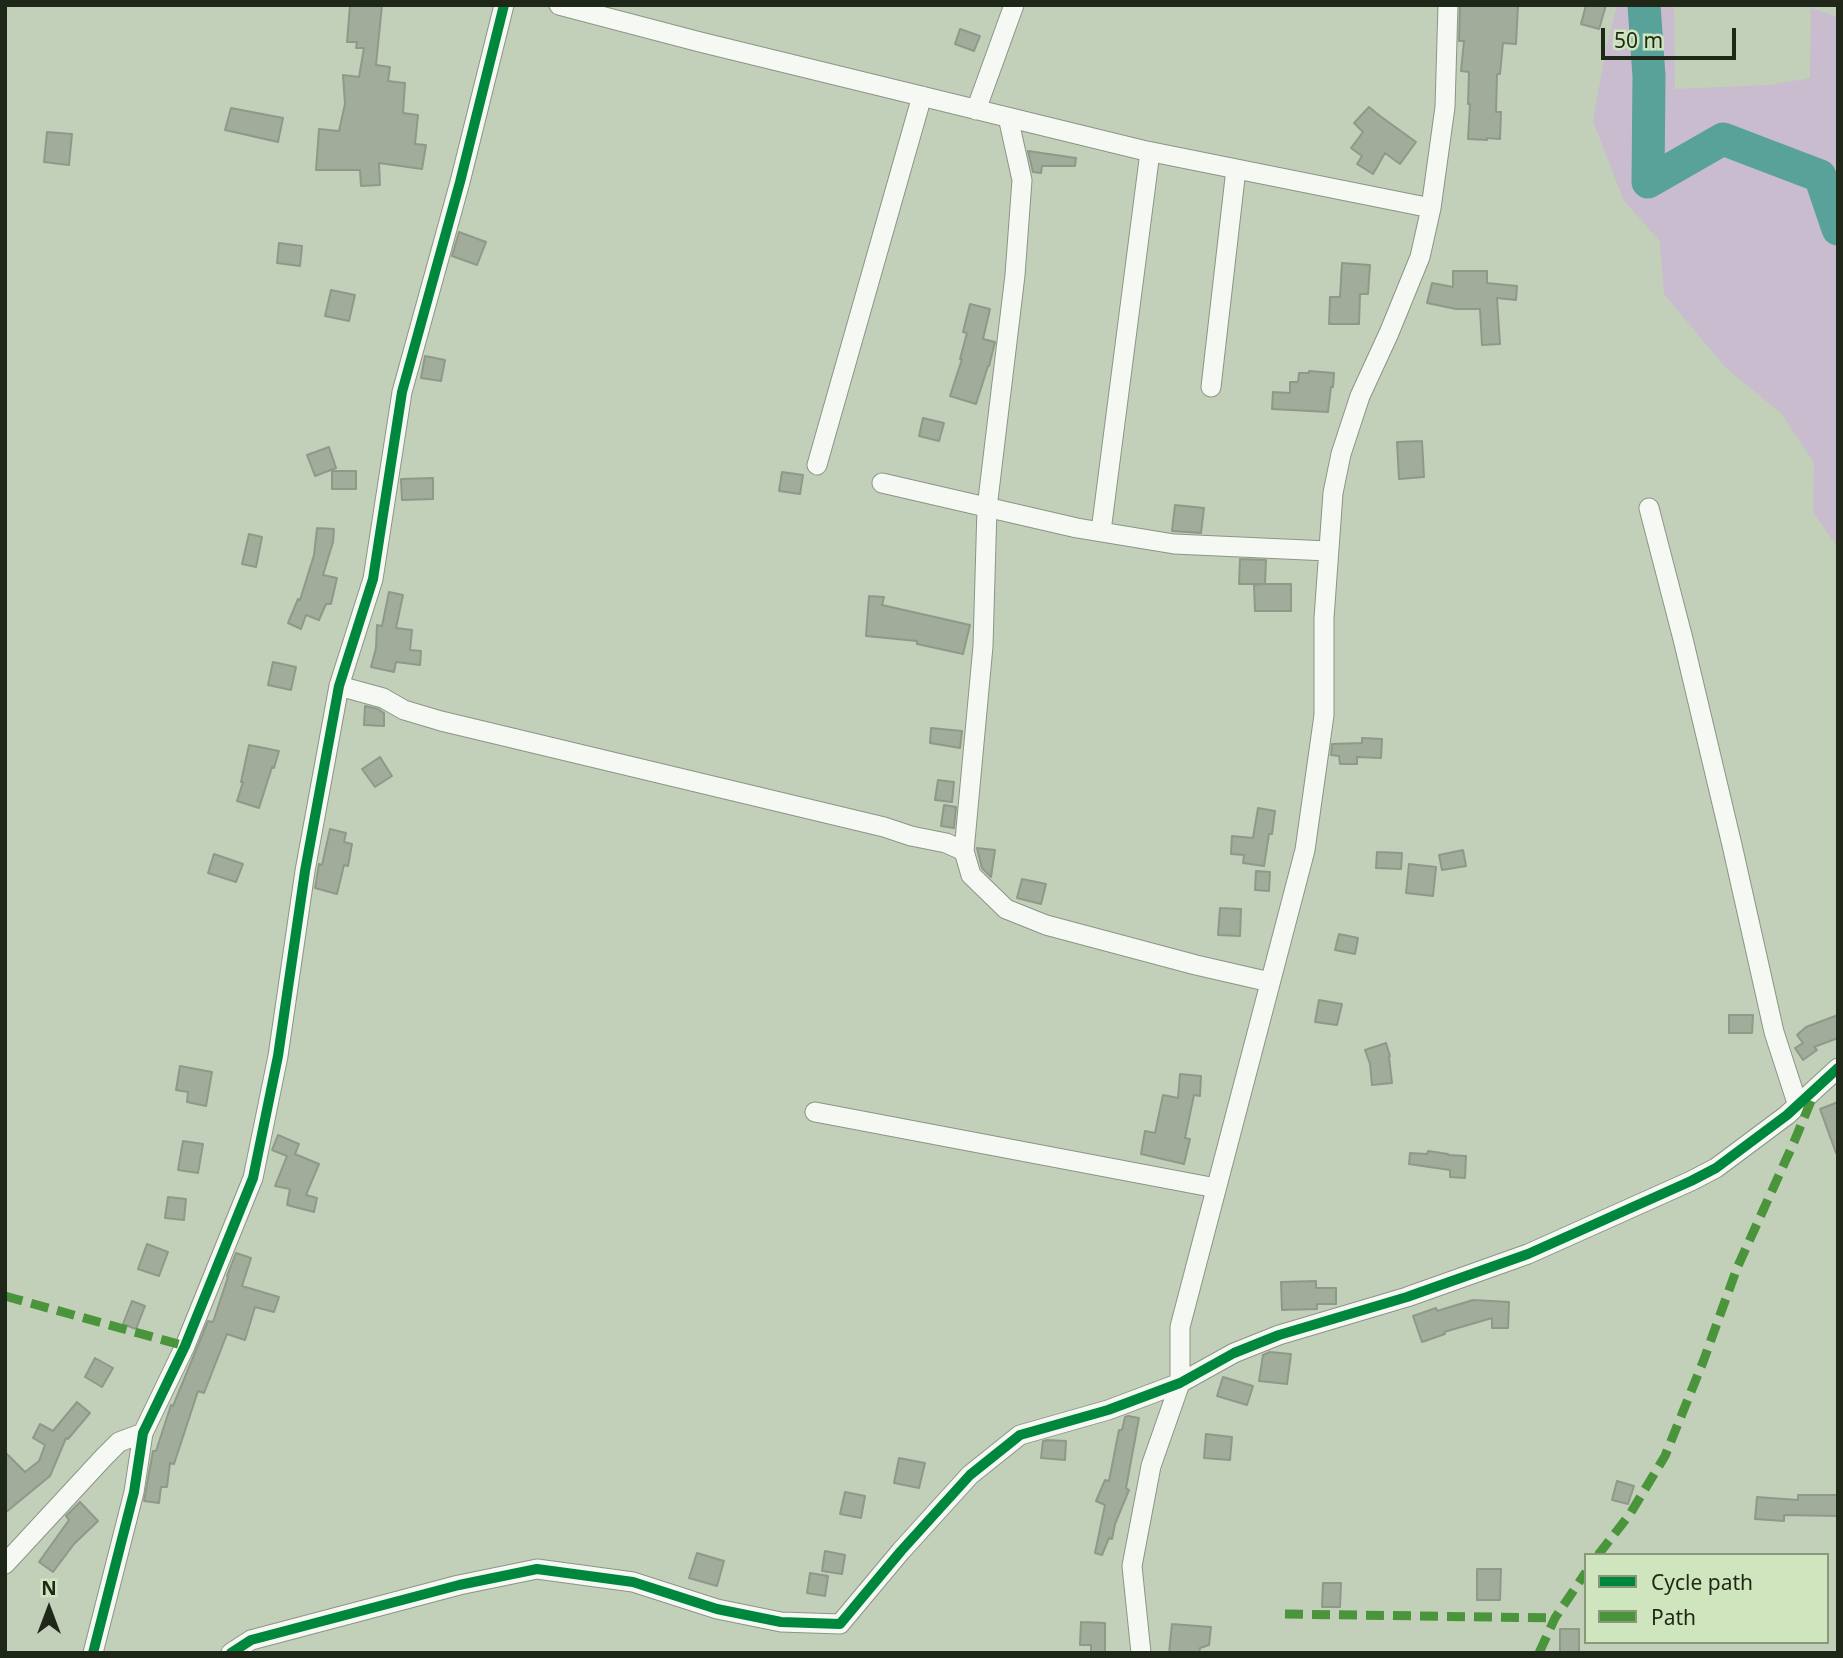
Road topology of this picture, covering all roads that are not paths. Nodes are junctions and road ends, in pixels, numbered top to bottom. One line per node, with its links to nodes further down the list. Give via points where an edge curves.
1 (505, 5): 18 (street, via 402,392 373,579)
2 (559, 5): 5 (street)
3 (1014, 5): 6 (street)
4 (1448, 5): 10 (street, via 1445,107)
5 (922, 96): 6 (street); 12 (street)
6 (976, 110): 7 (street)
7 (1008, 117): 8 (street); 14 (street, via 1022,180)
8 (1150, 152): 9 (street); 16 (street)
9 (1236, 169): 10 (street); 11 (street)
10 (1431, 208): 17 (street, via 1420,257 1360,396 1341,454)
11 (1210, 387)
12 (817, 465)
13 (882, 483): 14 (street)
14 (987, 508): 16 (street); 19 (street, via 983,646)
15 (1649, 508): 22 (street, via 1774,1032)
16 (1101, 531): 17 (street, via 1174,544)
17 (1328, 551): 20 (street, via 1324,715 1306,850)
18 (339, 686): 19 (street, via 441,721); 26 (street, via 278,1056 253,1178 185,1346)
19 (964, 851): 20 (street, via 971,875 1006,909 1046,925)
20 (1270, 982): 24 (street)
21 (1838, 1068): 22 (street)
22 (1798, 1105): 25 (street, via 1716,1168 1691,1181 1528,1254 1279,1335)
23 (816, 1111): 24 (street)
24 (1216, 1188): 25 (street, via 1180,1327)
25 (1180, 1383): 29 (street, via 1020,1435 970,1475 840,1624 781,1622 717,1609 633,1582 537,1569 251,1640); 30 (street, via 1151,1466 1132,1566)
26 (143, 1433): 27 (street, via 119,1442); 28 (street, via 134,1492)
27 (5, 1564)
28 (93, 1653)
29 (231, 1653)
30 (1141, 1653)

